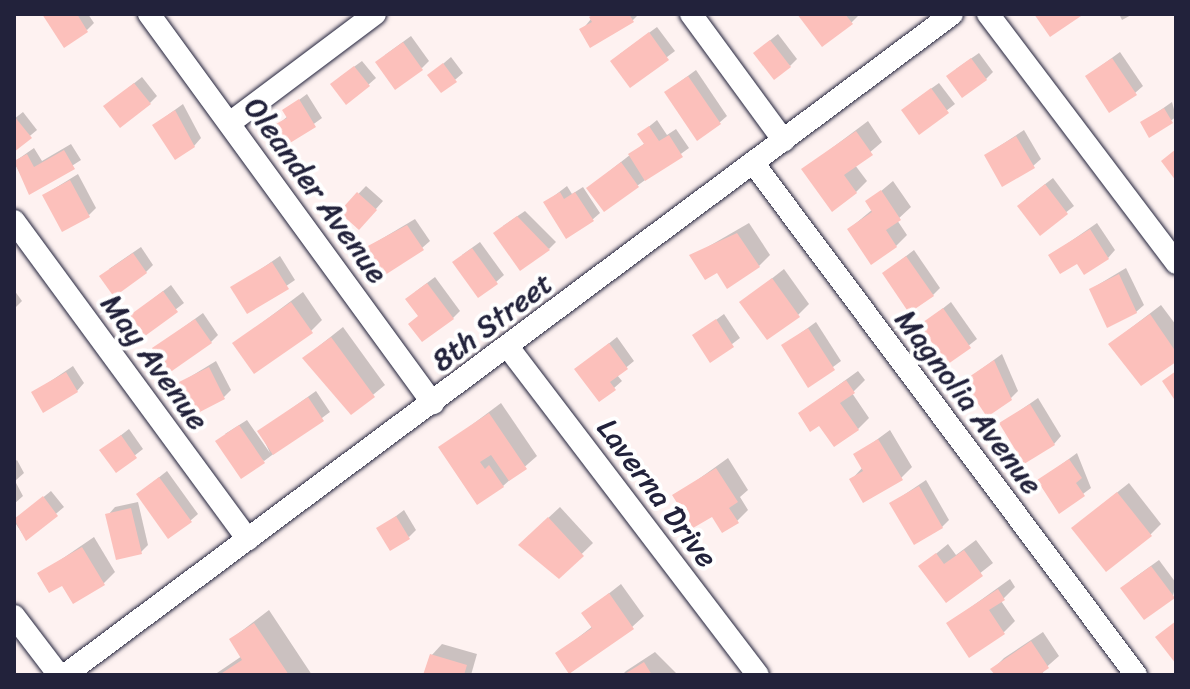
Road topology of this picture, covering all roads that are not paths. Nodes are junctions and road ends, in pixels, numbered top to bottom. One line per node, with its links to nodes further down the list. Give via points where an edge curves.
1 (149, 14): 6 (street, Oleander Avenue)
2 (375, 14): 6 (street)
3 (691, 14): 7 (street)
4 (952, 14): 7 (street, 8th Street)
5 (988, 14): 10 (street)
6 (231, 122): 12 (street, Oleander Avenue)
7 (784, 141): 8 (street, 8th Street)
8 (754, 164): 11 (street, 8th Street); 18 (street, Magnolia Avenue)
9 (14, 221): 13 (street, May Avenue)
10 (1176, 263)
11 (508, 347): 12 (street, 8th Street); 17 (street, Laverna Drive)
12 (433, 403): 13 (street, 8th Street)
13 (248, 539): 16 (street, 8th Street)
14 (14, 616): 15 (street)
15 (59, 675)
16 (65, 675)
17 (758, 675)
18 (1136, 675)

